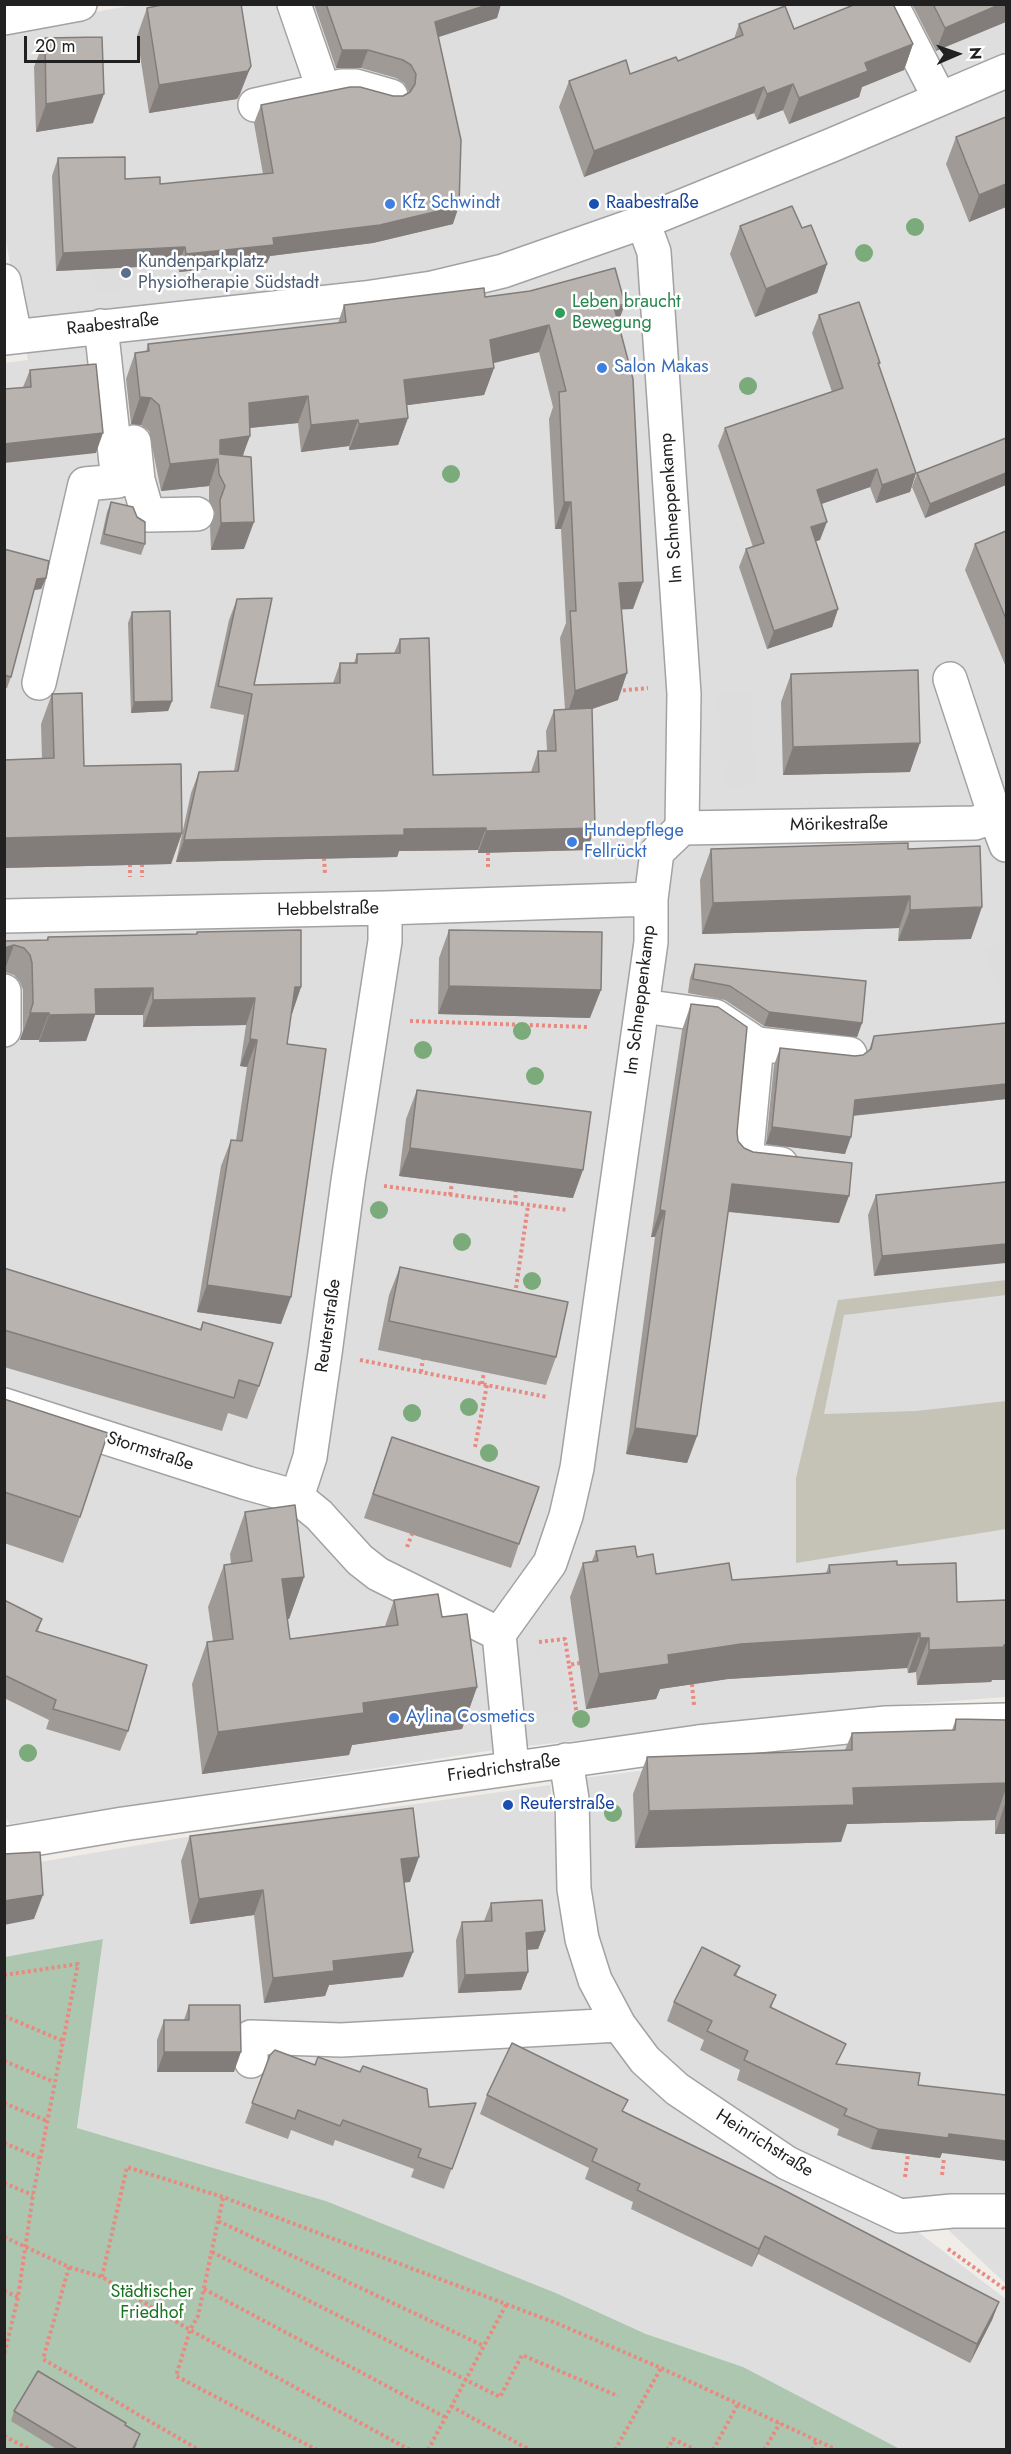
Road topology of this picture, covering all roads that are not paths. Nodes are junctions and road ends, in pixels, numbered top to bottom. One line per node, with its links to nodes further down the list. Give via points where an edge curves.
1 (80, 4): 4 (street)
2 (294, 4): 6 (street)
3 (891, 4): 8 (street)
4 (4, 18)
5 (1006, 71): 8 (street, Raabestraße)
6 (323, 88): 7 (street, via 356,86); 9 (street)
7 (391, 96)
8 (940, 99): 10 (street, Raabestraße)
9 (255, 105)
10 (643, 222): 12 (street, Raabestraße, via 503,271 432,288); 17 (street, Im Schneppenkamp, via 654,252 684,694)
11 (4, 281): 13 (street)
12 (111, 325): 13 (street, Raabestraße); 14 (street, via 138,480 148,515); 16 (street, via 118,481 85,483)
13 (10, 337)
14 (197, 514)
15 (950, 679): 18 (street, Mörikestraße)
16 (39, 683)
17 (682, 828): 18 (street, Mörikestraße, via 975,824); 19 (street, Im Schneppenkamp, via 657,852)
18 (1001, 830)
19 (651, 899): 20 (street, Hebbelstraße); 23 (street, Im Schneppenkamp, via 651,942)
20 (385, 908): 21 (street, Hebbelstraße); 29 (street, Reuterstraße, via 385,941 310,1457)
21 (4, 916)
22 (4, 991): 24 (street)
23 (642, 1006): 25 (street, via 715,1016); 30 (street, Im Schneppenkamp, via 577,1467 566,1516 550,1563)
24 (4, 1030)
25 (757, 1044): 26 (street); 27 (street, via 746,1160)
26 (850, 1054)
27 (816, 1168)
28 (4, 1405): 29 (street, Stormstraße)
29 (297, 1497): 30 (street, via 378,1574)
30 (499, 1640): 33 (street)
31 (1006, 1720): 32 (street, Friedrichstraße, via 828,1728)
32 (575, 1759): 33 (street, Friedrichstraße); 35 (street, Heinrichstraße, via 573,1889 582,1939 595,1980)
33 (512, 1767): 34 (street, Friedrichstraße)
34 (4, 1844)
35 (619, 2025): 36 (street, via 341,2040 251,2037); 37 (street, Heinrichstraße, via 645,2060 677,2089 787,2163 900,2216)
36 (251, 2061)
37 (1006, 2211)

